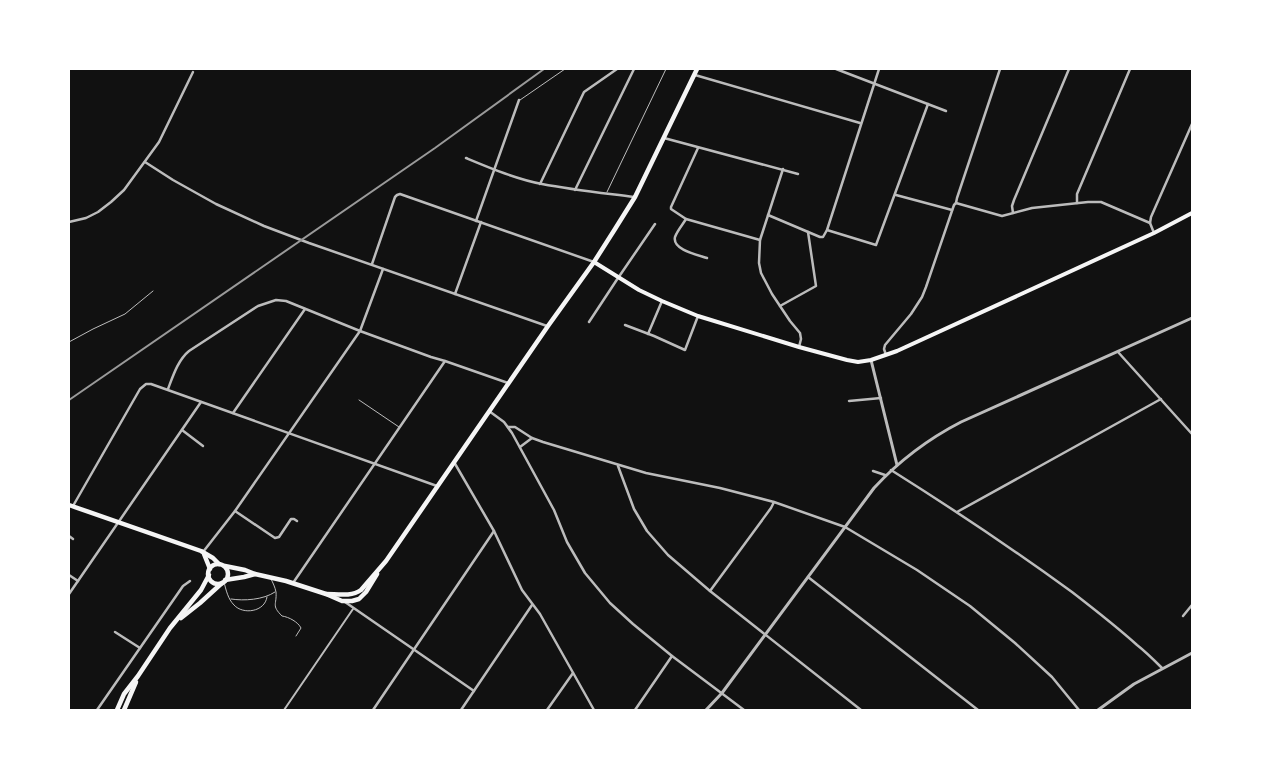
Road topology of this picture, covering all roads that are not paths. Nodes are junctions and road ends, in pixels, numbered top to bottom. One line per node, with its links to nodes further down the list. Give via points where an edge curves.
1 (565, 69): 14 (lane)
2 (617, 69): 26 (street, via 584,92)
3 (634, 69): 27 (street)
4 (666, 69): 28 (lane)
5 (697, 69): 12 (main road)
6 (836, 69): 13 (street)
7 (879, 69): 13 (street)
8 (1000, 69): 31 (street)
9 (1069, 69): 34 (street, via 1014,200)
10 (1130, 69): 32 (street, via 1077,194)
11 (193, 72): 22 (street, via 159,142)
12 (694, 75): 17 (street); 19 (main road)
13 (873, 83): 15 (street); 17 (street)
14 (520, 100): 24 (street)
15 (928, 104): 16 (street); 29 (street)
16 (946, 111)
17 (861, 123): 43 (street)
18 (1192, 124): 41 (street)
19 (663, 138): 20 (street); 30 (main road)
20 (698, 148): 23 (street); 37 (street, via 670,207)
21 (466, 158): 24 (street)
22 (145, 162): 39 (street, via 111,202 86,218); 49 (street, via 216,204 264,226)
23 (782, 169): 25 (street); 36 (street)
24 (494, 170): 26 (street); 38 (street)
25 (798, 174)
26 (540, 184): 27 (street)
27 (575, 190): 28 (street)
28 (606, 194): 30 (street)
29 (896, 195): 33 (street); 43 (street, via 876,245)
30 (635, 197): 48 (main road)
31 (956, 203): 33 (street); 34 (street, via 1002,216)
32 (1077, 203): 34 (street); 41 (street, via 1101,202)
33 (952, 210): 67 (street, via 926,287 911,314 885,345)
34 (1013, 213)
35 (1192, 213): 45 (main road)
36 (768, 215): 44 (street); 46 (street)
37 (686, 219): 46 (street); 47 (street, via 675,237 678,247)
38 (476, 221): 40 (street); 49 (street, via 397,194)
39 (69, 222)
40 (481, 222): 48 (street); 53 (street)
41 (1150, 223): 45 (street)
42 (655, 224): 51 (street)
43 (827, 230): 44 (street, via 823,237)
44 (808, 232): 55 (street, via 816,286)
45 (1154, 233): 67 (main road)
46 (760, 240): 55 (street, via 761,273)
47 (707, 258)
48 (594, 262): 51 (main road); 61 (main road)
49 (372, 264): 50 (street)
50 (384, 269): 53 (street); 62 (street)
51 (619, 277): 54 (main road); 59 (street)
52 (153, 291): 64 (lane, via 124,314)
53 (455, 294): 61 (street)
54 (662, 302): 57 (main road); 63 (street)
55 (780, 306): 65 (street, via 800,333)
56 (305, 309): 62 (street); 71 (street, via 276,300 258,306 185,355); 78 (street)
57 (698, 316): 63 (street, via 685,350); 65 (main road)
58 (1192, 318): 66 (street)
59 (589, 322)
60 (625, 325): 63 (street)
61 (548, 326): 70 (main road)
62 (360, 331): 69 (street); 82 (street)
63 (648, 334)
64 (69, 342)
65 (799, 347): 68 (main road, via 858,362)
66 (1117, 351): 73 (street); 90 (street, via 941,432)
67 (886, 355): 68 (main road)
68 (871, 360): 72 (street)
69 (445, 361): 70 (street); 79 (street)
70 (508, 383): 77 (main road)
71 (168, 389): 75 (street); 96 (street, via 146,384 140,390)
72 (881, 398): 76 (street); 90 (street)
73 (1161, 399): 83 (street); 98 (street)
74 (359, 400): 79 (lane)
75 (201, 401): 78 (street); 81 (street)
76 (849, 401)
77 (489, 411): 80 (street); 87 (main road)
78 (233, 413): 82 (street)
79 (399, 427): 88 (street)
80 (508, 427): 84 (street, via 515,427); 86 (street)
81 (182, 430): 85 (street); 100 (street)
82 (289, 433): 88 (street); 97 (street)
83 (1192, 434)
84 (532, 438): 86 (street); 89 (street)
85 (203, 446)
86 (520, 447): 136 (street, via 554,510 566,542 585,573 632,624)
87 (454, 462): 94 (main road); 102 (street)
88 (374, 463): 94 (street); 117 (street)
89 (618, 465): 95 (street); 119 (street, via 634,510 647,531)
90 (897, 465): 91 (street)
91 (891, 470): 93 (street); 98 (street)
92 (873, 471): 93 (street)
93 (886, 475): 101 (street)
94 (437, 486): 108 (main road)
95 (774, 502): 101 (street); 119 (street)
96 (71, 506): 100 (main road)
97 (235, 511): 99 (street, via 275,538 291,519); 105 (street)
98 (957, 512): 137 (street, via 1102,615)
99 (297, 521)
100 (119, 522): 105 (main road); 114 (street)
101 (845, 527): 113 (street); 155 (street, via 970,606 1052,678)
102 (494, 531): 125 (street); 134 (street)
103 (69, 536): 104 (street)
104 (72, 539)
105 (203, 552): 106 (main road); 109 (main road)
106 (219, 564): 107 (main road); 109 (main road, via 213,565)
107 (225, 566): 110 (main road); 116 (main road, via 228,575)
108 (379, 571): 121 (main road, via 354,594); 124 (main road, via 358,599)
109 (209, 572): 116 (main road, via 213,582); 129 (main road, via 201,590)
110 (255, 574): 112 (main road); 116 (main road)
111 (69, 575): 114 (street)
112 (270, 577): 117 (main road); 118 (lane)
113 (808, 578): 131 (street); 154 (street)
114 (78, 581): 120 (street)
115 (190, 581): 133 (street)
116 (223, 581): 123 (lane); 129 (main road)
117 (292, 584): 121 (main road)
118 (276, 591): 122 (lane); 132 (lane, via 275,608 299,625 301,628)
119 (710, 591): 131 (street)
120 (69, 594)
121 (326, 594): 124 (main road)
122 (267, 597): 123 (lane); 123 (lane, via 263,606 249,610 240,609)
123 (230, 598)
124 (342, 601): 127 (street)
125 (532, 605): 138 (street); 140 (street)
126 (1192, 605): 128 (street)
127 (354, 608): 134 (street); 145 (street)
128 (1183, 616)
129 (174, 624): 139 (main road)
130 (115, 632): 133 (street)
131 (766, 635): 141 (street); 153 (street)
132 (296, 636)
133 (140, 648): 142 (street)
134 (415, 650): 140 (street); 146 (street)
135 (1192, 653): 137 (street)
136 (672, 656): 141 (street); 150 (street)
137 (1162, 668): 156 (street)
138 (573, 673): 148 (street); 149 (street)
139 (138, 676): 143 (main road); 144 (main road)
140 (474, 690): 147 (street)
141 (722, 694): 151 (street); 152 (street)
142 (97, 710)
143 (117, 710)
144 (124, 710)
145 (284, 710)
146 (373, 710)
147 (460, 710)
148 (547, 710)
149 (594, 710)
150 (634, 710)
151 (706, 710)
152 (744, 710)
153 (861, 710)
154 (978, 710)
155 (1079, 710)
156 (1098, 710)

